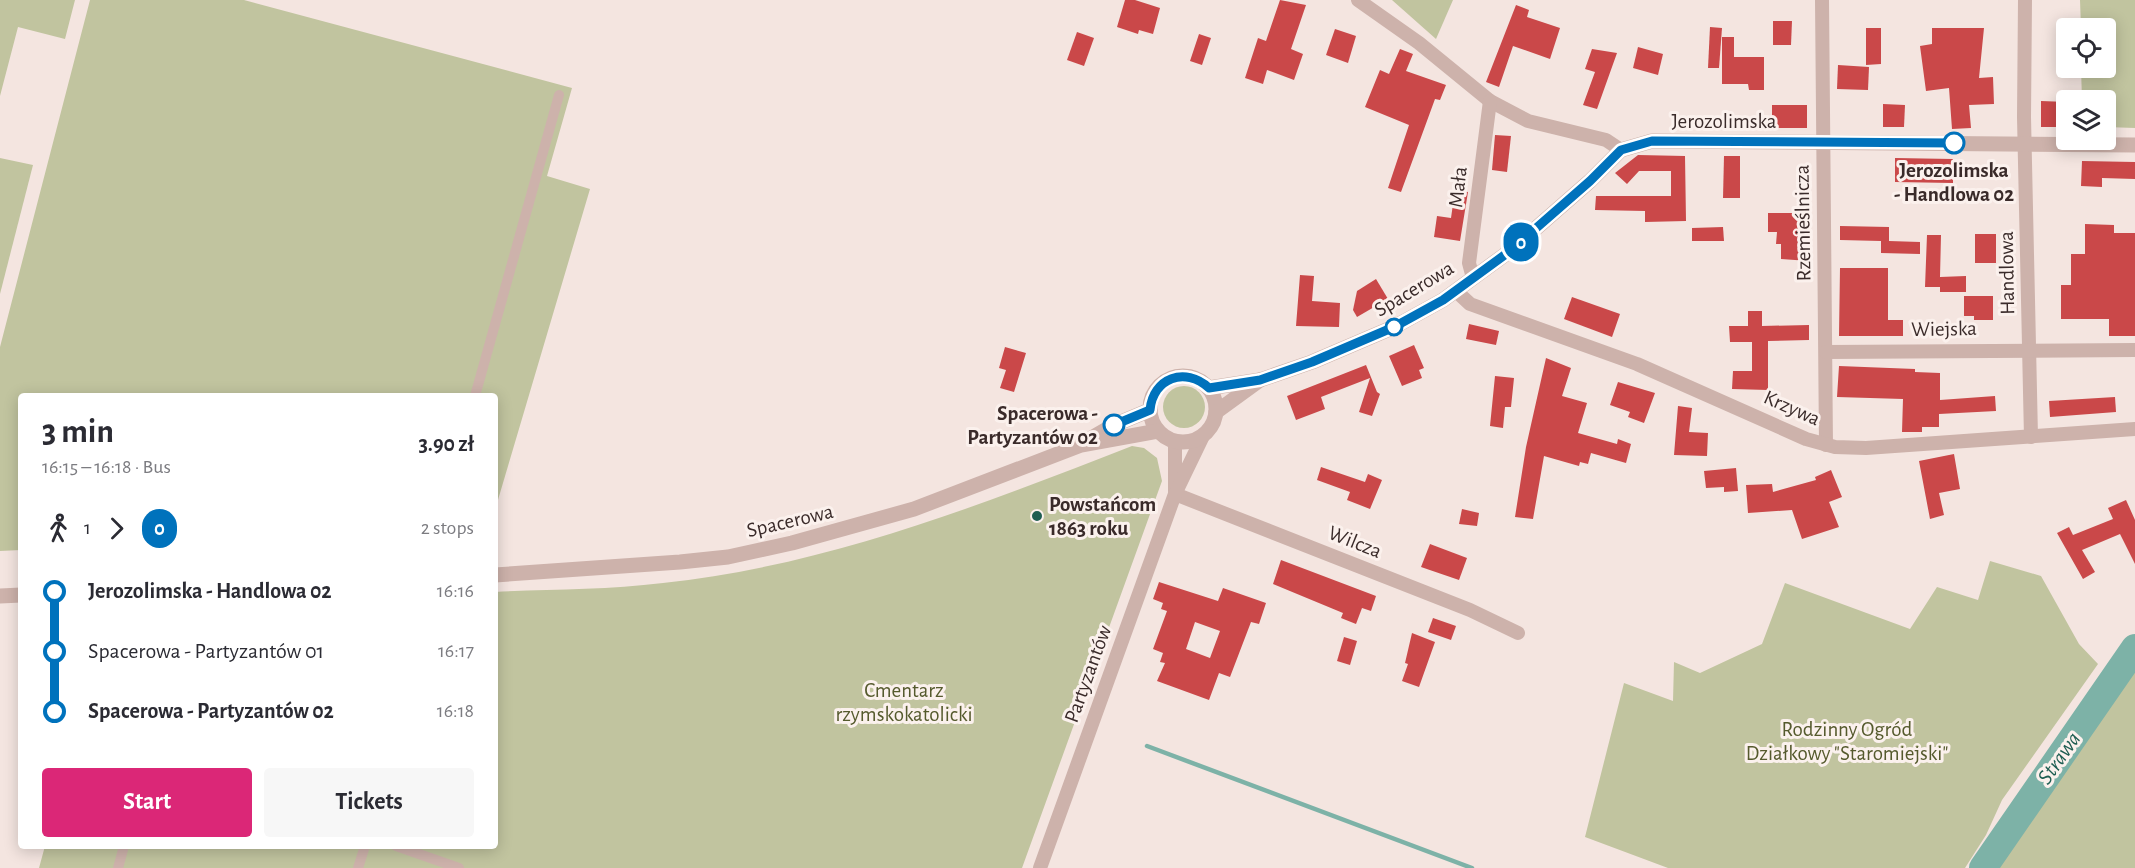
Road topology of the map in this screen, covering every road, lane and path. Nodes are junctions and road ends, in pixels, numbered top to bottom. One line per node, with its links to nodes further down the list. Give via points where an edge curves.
1 (1358, 0): 5 (street)
2 (1822, 0): 6 (street, Rzemieślnicza)
3 (2025, 0): 7 (street, Handlowa)
4 (559, 95): 17 (street)
5 (1490, 101): 9 (street, via 1528,121 1606,141); 10 (street, Mała, via 1470,260)
6 (1823, 142): 7 (street, Jerozolimska); 9 (street, Jerozolimska, via 1652,141); 14 (street, Rzemieślnicza)
7 (2026, 144): 8 (street, Jerozolimska); 12 (street, Handlowa)
8 (2135, 145)
9 (1621, 150): 10 (street, Spacerowa, via 1550,217)
10 (1473, 278): 11 (street, Spacerowa)
11 (1456, 291): 15 (street, Spacerowa, via 1394,327); 26 (street, Krzywa, via 1470,304 1637,364)
12 (2029, 349): 13 (street, Wiejska); 14 (street, Wiejska); 23 (street, Handlowa)
13 (2135, 350)
14 (1826, 351): 26 (street, Rzemieślnicza)
15 (1260, 380): 16 (street, Spacerowa); 19 (street, Spacerowa)
16 (1209, 388): 18 (street, via 1192,376 1171,378 1156,390); 19 (street)
17 (476, 393)
18 (1150, 410): 21 (street); 25 (street, Spacerowa)
19 (1216, 412): 22 (street)
20 (2135, 429): 23 (street, Krzywa)
21 (1158, 431): 24 (street); 25 (street, Spacerowa)
22 (1203, 436): 24 (street, via 1189,442); 27 (street, Partyzantów)
23 (2031, 436): 26 (street, Krzywa, via 1866,448)
24 (1175, 441): 27 (street, Partyzantów)
25 (1081, 445): 28 (street, Spacerowa, via 914,509 801,541 680,562)
26 (1826, 445)
27 (1175, 494): 31 (street, Wilcza, via 1470,610); 38 (street, Partyzantów)
28 (498, 575)
29 (18, 595): 30 (street)
30 (0, 596)
31 (1518, 633)
32 (123, 849): 35 (street)
33 (364, 849): 36 (street)
34 (405, 849): 37 (street)
35 (118, 868)
36 (358, 868)
37 (459, 868)
38 (1040, 868)

